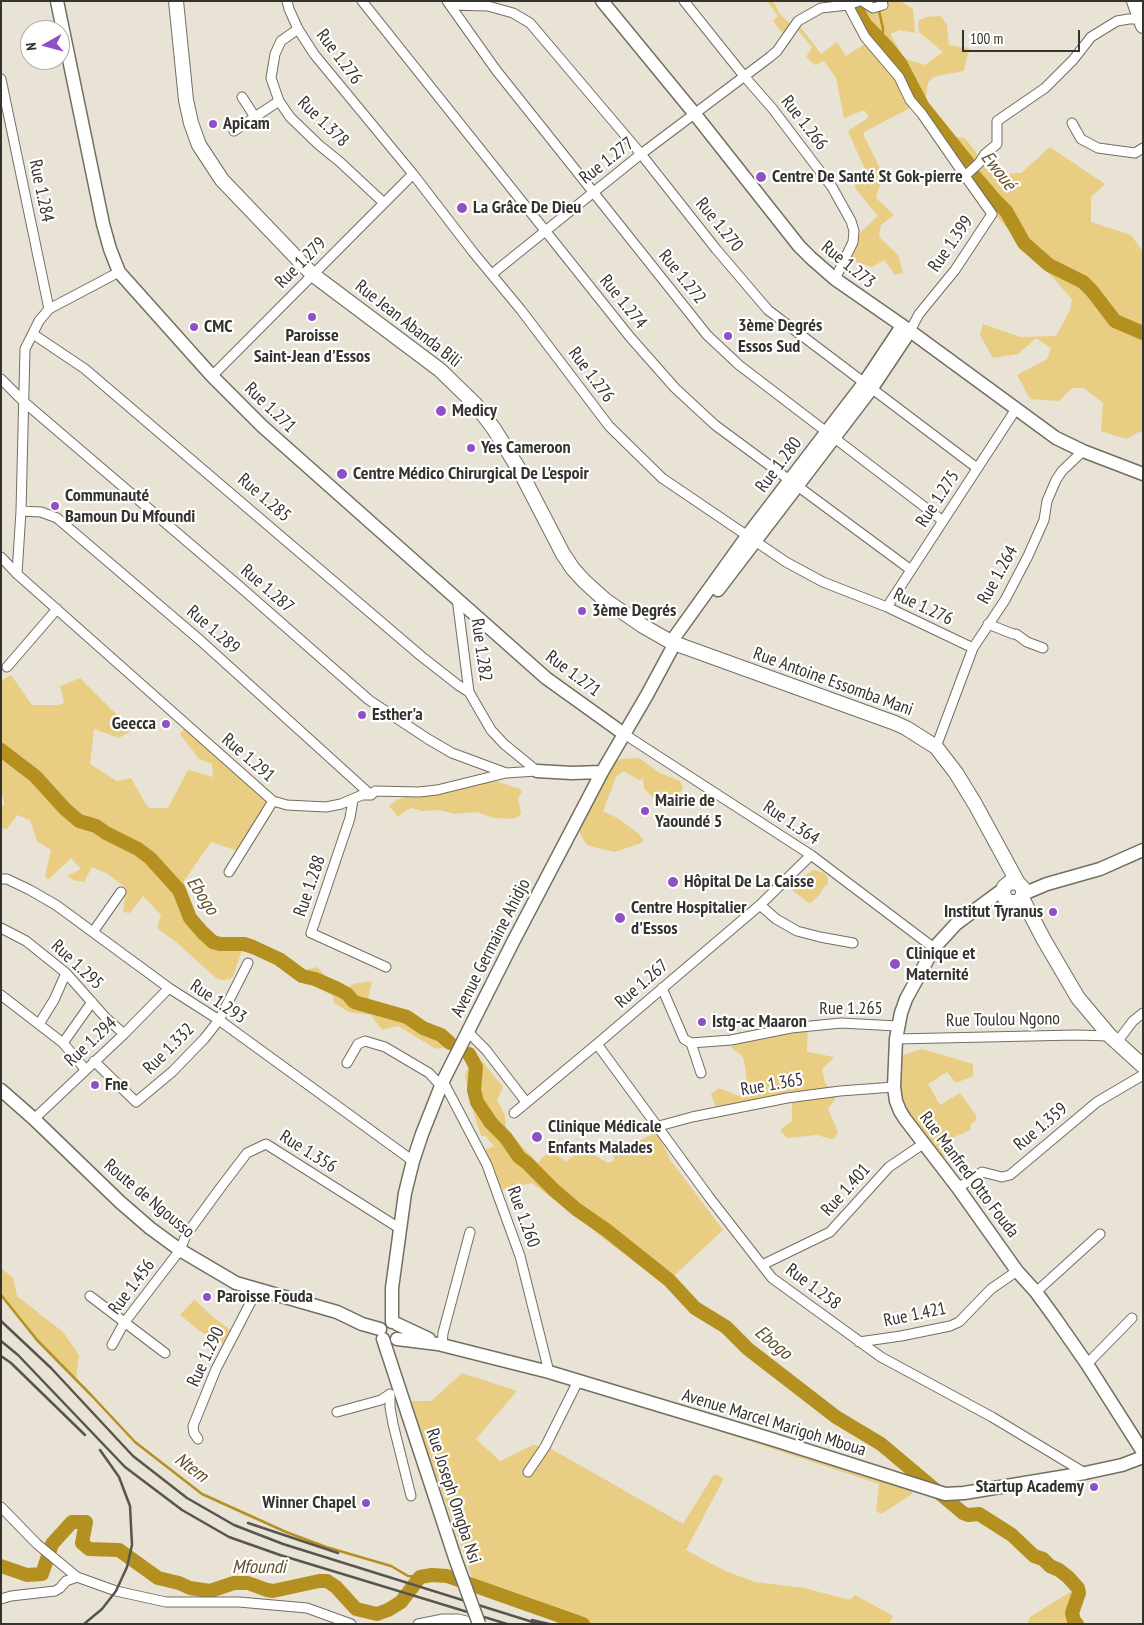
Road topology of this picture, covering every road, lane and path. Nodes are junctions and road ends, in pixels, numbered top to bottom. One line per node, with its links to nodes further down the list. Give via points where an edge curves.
1 (57, 1): 29 (main road, Rue 1.271, via 103,224)
2 (176, 1): 30 (main road, Rue Jean Abanda Bili, via 186,100 200,145 222,180)
3 (287, 1): 13 (street, Rue 1.276)
4 (362, 1): 28 (street, Rue 1.274)
5 (602, 1): 18 (main road, Rue 1.273)
6 (684, 1): 14 (street, Rue 1.266)
7 (860, 1): 10 (street, via 873,8); 11 (street, Rue 1.277)
8 (1134, 1): 12 (main road)
9 (449, 3): 23 (street, Rue 1.270, via 488,6 513,13 530,23); 26 (street, Rue 1.272, via 496,70)
10 (882, 3)
11 (848, 5): 14 (street, Rue 1.277, via 821,8 798,21 777,51); 25 (street, via 864,37 899,77 910,100)
12 (1141, 22): 25 (street, via 1117,21 1091,37 1045,88 997,121 998,144)
13 (298, 29): 17 (street, Rue 1.378, via 281,41 275,54 272,78); 24 (street, Rue 1.276, via 314,54)
14 (744, 76): 18 (street, Rue 1.277); 32 (street, Rue 1.266, via 832,187 851,220 853,242)
15 (1, 79): 33 (street, Rue 1.284)
16 (242, 97): 19 (street)
17 (279, 101): 19 (street); 27 (street, Rue 1.378, via 319,145)
18 (694, 113): 23 (street, Rue 1.277); 32 (main road, Rue 1.273, via 799,246)
19 (255, 116): 21 (street)
20 (1072, 123): 22 (street, via 1081,139 1098,148 1135,152)
21 (234, 131)
22 (1143, 148)
23 (641, 154): 26 (street, Rue 1.277); 39 (street, Rue 1.270, via 768,310)
24 (413, 174): 27 (street, Rue 1.279); 31 (street, Rue 1.276)
25 (966, 175): 34 (street, Rue 1.399, via 992,214 955,270)
26 (594, 191): 28 (street, Rue 1.277); 42 (street, Rue 1.272, via 707,335 739,365)
27 (384, 203): 30 (street, Rue 1.279)
28 (545, 230): 31 (street, Rue 1.277); 46 (street, Rue 1.274, via 675,388 716,425)
29 (119, 272): 33 (street); 37 (main road, Rue 1.271)
30 (312, 274): 37 (street, Rue 1.279); 57 (main road, Rue Jean Abanda Bili, via 440,370 476,405 494,428 573,569 605,600)
31 (492, 274): 49 (street, Rue 1.276, via 609,426 662,478)
32 (835, 279): 35 (main road, Rue 1.273)
33 (48, 309): 36 (street)
34 (919, 314): 35 (street, Rue 1.280)
35 (906, 328): 39 (main road, Rue 1.280); 41 (main road, Rue 1.273)
36 (33, 334): 40 (street, via 25,348); 61 (street, Rue 1.285, via 85,369 421,656)
37 (212, 376): 53 (main road, Rue 1.271, via 262,426)
38 (1, 379): 40 (street, Rue 1.287)
39 (868, 385): 42 (main road, Rue 1.280); 44 (street, Rue 1.270)
40 (24, 402): 47 (street); 65 (street, Rue 1.287, via 369,700 452,753)
41 (1016, 409): 43 (main road, Rue 1.273, via 1056,438); 44 (street, Rue 1.275)
42 (830, 434): 46 (main road, Rue 1.280); 48 (street, Rue 1.272)
43 (1083, 451): 45 (main road, Rue 1.273); 56 (street, Rue 1.264, via 1056,480 1047,501 1044,520 1028,556)
44 (978, 468): 48 (street, Rue 1.275)
45 (1143, 474)
46 (794, 482): 49 (main road, Rue 1.280); 51 (street, Rue 1.274)
47 (22, 511): 52 (street); 67 (street, Rue 1.289, via 41,512 57,518 201,641)
48 (944, 521): 51 (street, Rue 1.275)
49 (751, 539): 54 (street, Rue 1.276, via 823,582); 57 (main road, Rue 1.280)
50 (1, 557): 52 (street, Rue 1.291)
51 (911, 570): 54 (street, Rue 1.275)
52 (17, 574): 55 (street, Rue 1.291)
53 (457, 598): 61 (street, Rue 1.282); 62 (main road, Rue 1.271, via 546,678)
54 (887, 608): 58 (street, Rue 1.276)
55 (57, 609): 60 (street); 69 (street, Rue 1.291)
56 (988, 624): 58 (street, Rue 1.264); 59 (street)
57 (675, 643): 62 (main road, Avenue Germaine Ahidjo); 63 (main road, Rue Antoine Essomba Mani, via 895,723)
58 (973, 648): 63 (street, Rue 1.264)
59 (1043, 648)
60 (7, 667)
61 (469, 692): 64 (street, Rue 1.282, via 491,730)
62 (624, 734): 66 (main road, Avenue Germaine Ahidjo); 71 (street, Rue 1.364)
63 (936, 747): 75 (main road, Rue Antoine Essomba Mani, via 956,773 1003,855)
64 (537, 771): 65 (street, Rue 1.291); 66 (main road)
65 (506, 772): 67 (street, Rue 1.291, via 437,790 376,791)
66 (602, 772): 92 (main road, Avenue Germaine Ahidjo)
67 (371, 795): 68 (street, Rue 1.291)
68 (353, 800): 69 (street, Rue 1.291, via 318,807); 82 (street, Rue 1.288, via 350,818 311,933)
69 (273, 801): 72 (street)
70 (1143, 850): 75 (main road, via 1100,869)
71 (811, 855): 76 (street, Rue 1.267); 80 (street, Rue 1.364)
72 (229, 872)
73 (1, 879): 78 (street, Rue 1.293, via 50,901)
74 (121, 892): 78 (street)
75 (1013, 894): 80 (main road, Rue Manfred Otto Fouda, via 979,907 956,924); 95 (main road, via 1078,998)
76 (760, 905): 79 (street, via 796,930); 85 (street, Rue 1.267)
77 (1, 928): 83 (street, Rue 1.295, via 26,941)
78 (93, 932): 84 (street, Rue 1.293)
79 (853, 943)
80 (934, 948): 91 (main road, Rue Manfred Otto Fouda, via 906,999)
81 (248, 963): 89 (street, Rue 1.332)
82 (386, 967)
83 (66, 973): 87 (street, Rue 1.295); 90 (street)
84 (169, 988): 89 (street, Rue 1.293); 93 (street, Rue 1.294)
85 (662, 988): 97 (street, via 684,1039); 98 (street, Rue 1.267)
86 (1, 995): 90 (street)
87 (92, 1002): 93 (street, Rue 1.295); 96 (street)
88 (1143, 1013): 95 (street)
89 (219, 1020): 99 (street, Rue 1.332, via 172,1072 136,1102); 113 (street, Rue 1.293)
90 (40, 1024): 96 (street)
91 (897, 1026): 94 (main road, Rue Manfred Otto Fouda); 97 (street, Rue 1.265, via 841,1023)
92 (468, 1032): 105 (main road, Avenue Germaine Ahidjo); 108 (street)
93 (124, 1034): 99 (street, Rue 1.294)
94 (896, 1039): 95 (street, Rue Toulou Ngono, via 1076,1035); 106 (main road, Rue Manfred Otto Fouda)
95 (1114, 1039): 101 (main road)
96 (63, 1043): 102 (street)
97 (691, 1043): 103 (street)
98 (597, 1044): 108 (street, Rue 1.267); 111 (street, Rue 1.258)
99 (94, 1061): 102 (street, Rue 1.294)
100 (347, 1063): 105 (street, Rue 1.260, via 358,1044 366,1041 385,1047)
101 (1143, 1066)
102 (85, 1069): 110 (street, Rue 1.294)
103 (701, 1074)
104 (1143, 1075): 114 (street, Rue 1.359, via 1097,1102 1010,1175 1002,1177 982,1172)
105 (442, 1084): 113 (main road, Avenue Germaine Ahidjo); 132 (street, Rue 1.260, via 487,1165 520,1256)
106 (894, 1087): 111 (street, Rue 1.365, via 787,1098); 112 (main road, Rue Manfred Otto Fouda, via 900,1111)
107 (1, 1090): 110 (main road, Route de Ngousso)
108 (526, 1102): 109 (street, Rue 1.267)
109 (514, 1113)
110 (34, 1119): 118 (main road, Route de Ngousso, via 120,1202)
111 (659, 1126): 119 (street, Rue 1.258)
112 (923, 1144): 114 (main road, Rue Manfred Otto Fouda); 119 (street, Rue 1.401, via 889,1167 830,1232)
113 (413, 1161): 115 (main road, Avenue Germaine Ahidjo)
114 (958, 1188): 120 (main road, Rue Manfred Otto Fouda)
115 (400, 1228): 118 (street, Rue 1.356, via 266,1144 247,1153 186,1235); 126 (main road, Avenue Germaine Ahidjo)
116 (470, 1232): 128 (street)
117 (1100, 1234): 122 (street)
118 (180, 1250): 121 (main road, Route de Ngousso, via 236,1283); 125 (street, Rue 1.456)
119 (762, 1265): 127 (street, Rue 1.258, via 772,1278)
120 (1017, 1271): 122 (main road, Rue Manfred Otto Fouda); 127 (street, Rue 1.421, via 992,1289 959,1322)
121 (257, 1290): 126 (main road, Route de Ngousso, via 337,1312 362,1324); 136 (street, Rue 1.290, via 216,1369 193,1426)
122 (1036, 1292): 131 (main road, Rue Manfred Otto Fouda)
123 (90, 1296): 125 (street)
124 (1132, 1318): 131 (street)
125 (124, 1323): 129 (street, Rue 1.456); 130 (street)
126 (389, 1331): 128 (main road, Route de Ngousso); 147 (main road, Rue Joseph Omgba Nsi, bridge, via 396,1378)
127 (859, 1342): 140 (street, Rue 1.258)
128 (440, 1344): 132 (main road, Avenue Marcel Marigoh Mboua)
129 (112, 1345)
130 (165, 1353)
131 (1087, 1364): 135 (main road, Rue Manfred Otto Fouda)
132 (549, 1372): 133 (main road, Avenue Marcel Marigoh Mboua)
133 (578, 1381): 139 (street, via 545,1447); 140 (main road, Avenue Marcel Marigoh Mboua, via 945,1494)
134 (337, 1412): 141 (street, via 381,1400 390,1394 391,1415)
135 (1139, 1437): 137 (main road, Rue Manfred Otto Fouda)
136 (198, 1438)
137 (1143, 1452)
138 (1143, 1458): 140 (main road, Avenue Marcel Marigoh Mboua)
139 (528, 1472)
140 (1085, 1473)
141 (411, 1496)
142 (1, 1507): 143 (street, via 37,1544)
143 (77, 1577): 144 (street, via 66,1581 55,1591); 145 (street, via 116,1591 166,1602 266,1603 307,1608)
144 (1, 1599)
145 (351, 1624)
146 (418, 1624): 147 (street, via 443,1619)
147 (479, 1624)

